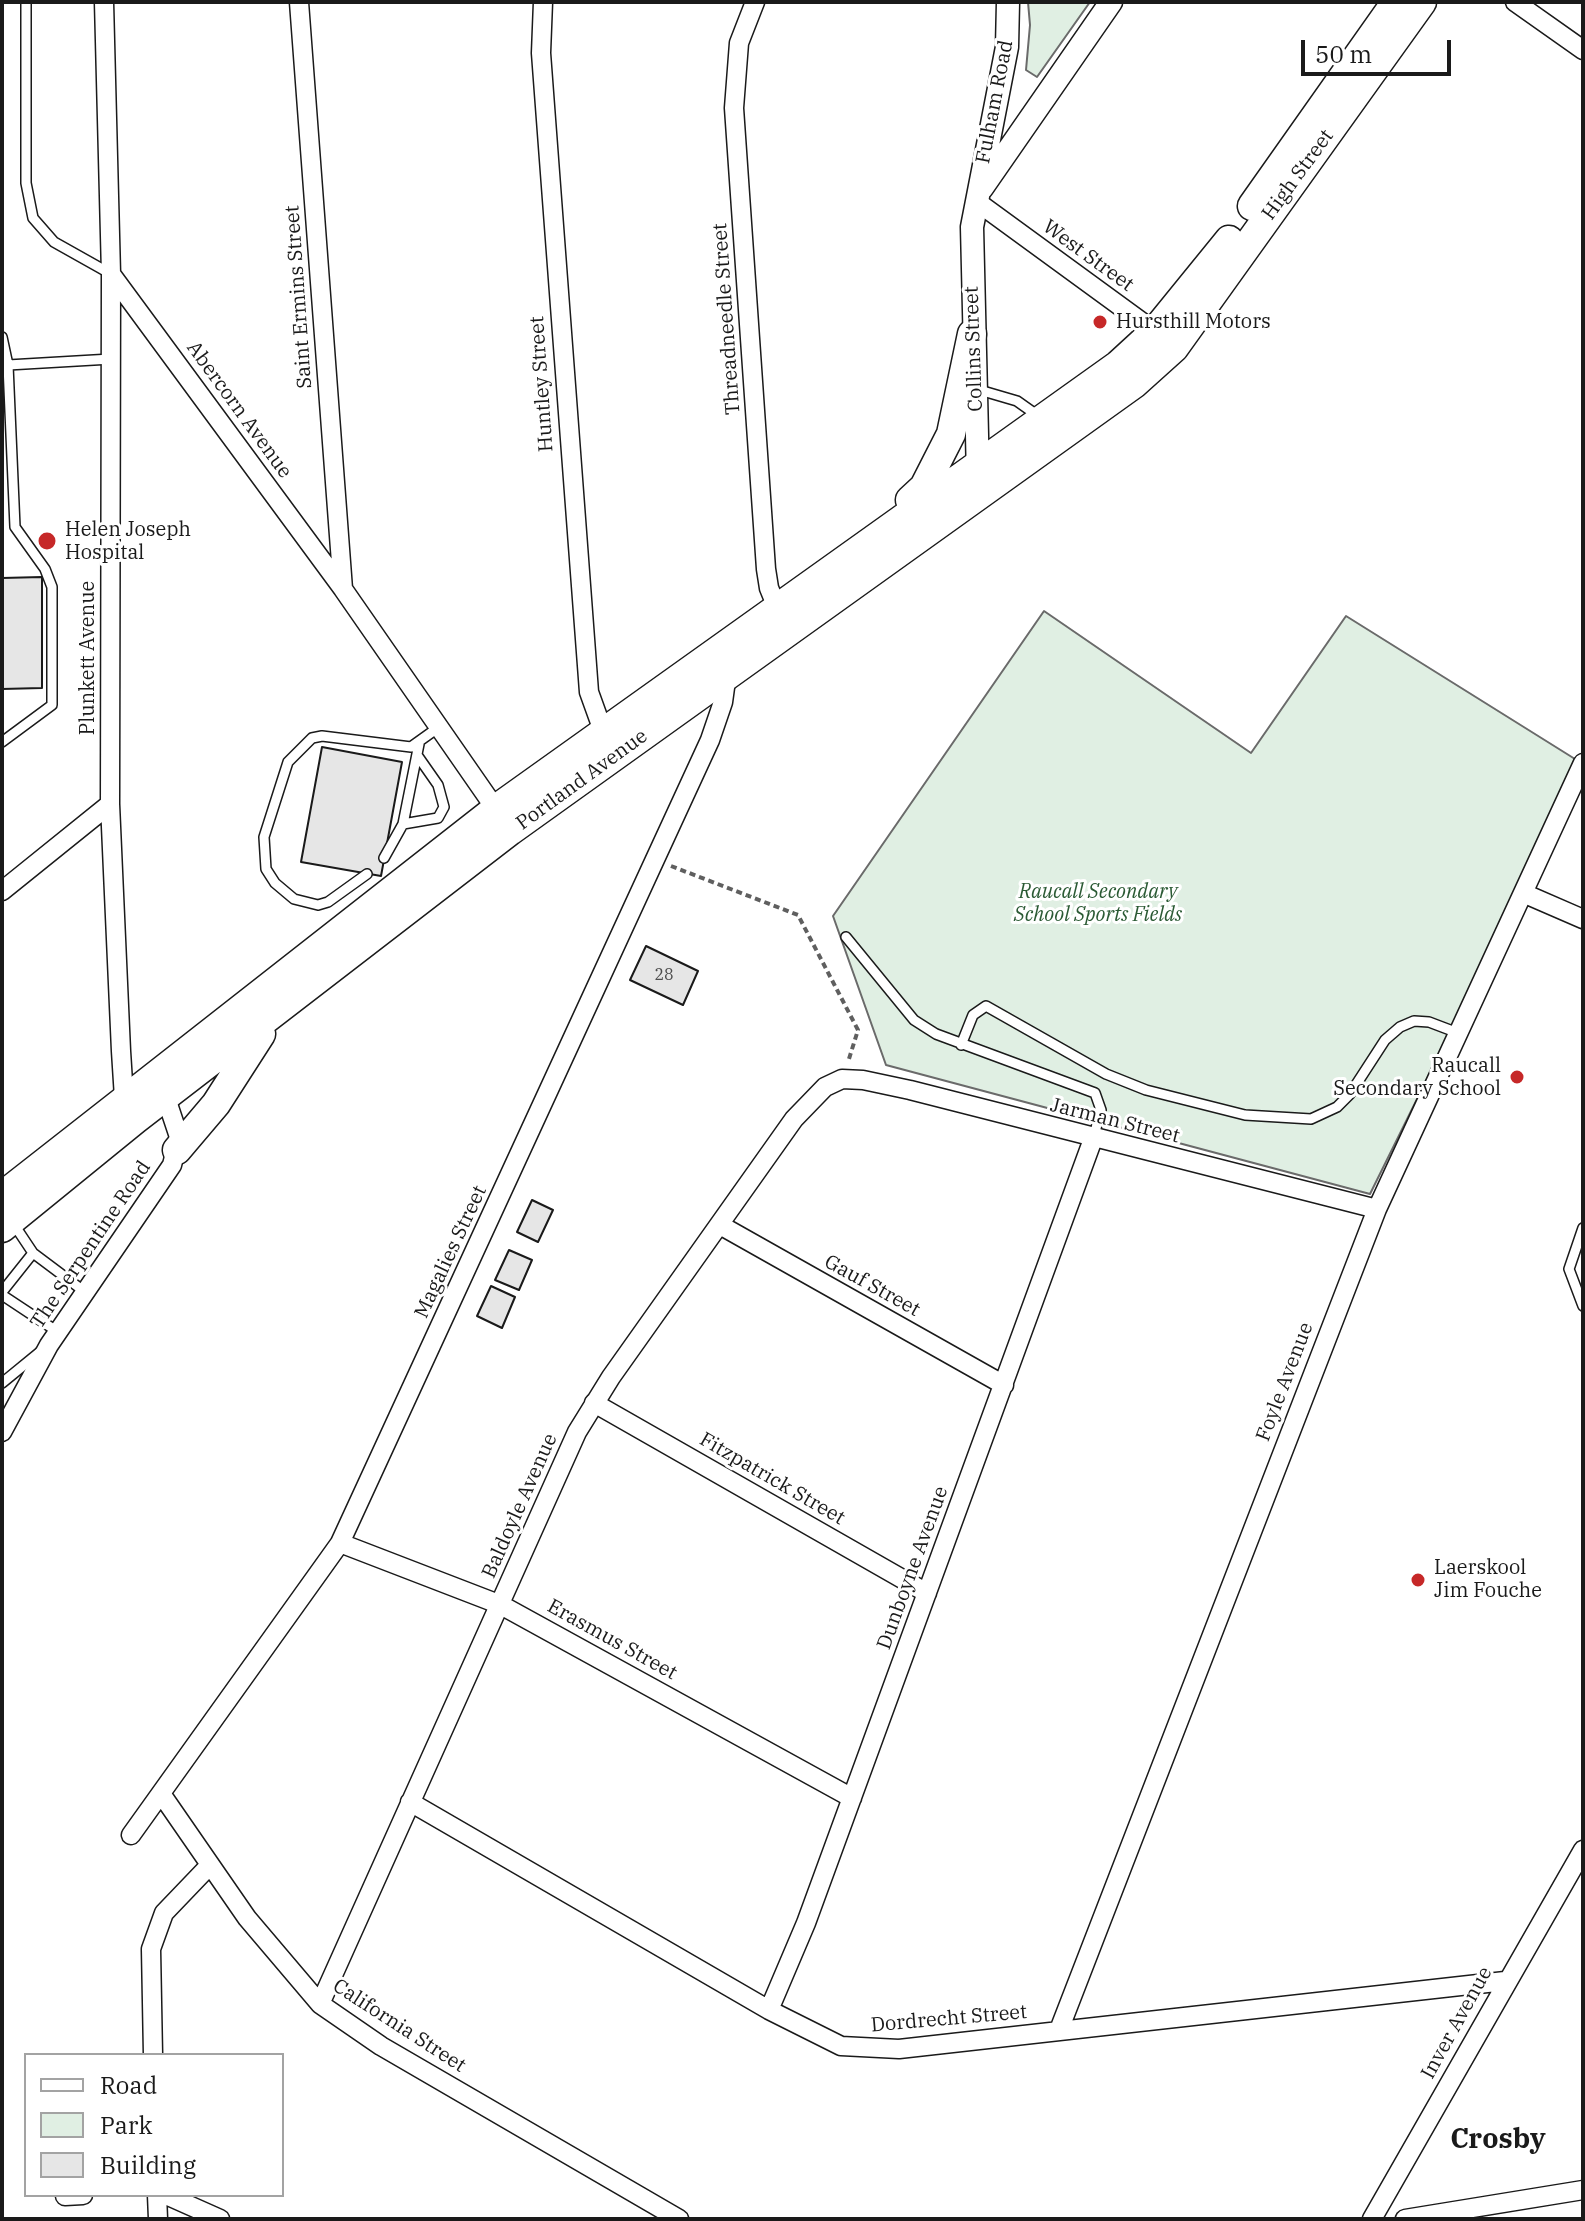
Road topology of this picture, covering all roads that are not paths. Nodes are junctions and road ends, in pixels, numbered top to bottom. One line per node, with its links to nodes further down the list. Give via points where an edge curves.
1 (26, 2): 13 (lane, Abercorn Avenue, via 26,183 33,218 54,242)
2 (104, 2): 13 (street, Plunkett Avenue)
3 (299, 2): 24 (street, Saint Ermins Street)
4 (543, 2): 29 (street, Huntley Street, via 540,39 589,692)
5 (755, 2): 25 (street, Threadneedle Street, via 739,43 734,108 766,569)
6 (1008, 2): 12 (street, Fulham Road, via 1007,47)
7 (1111, 2): 12 (street, Collins Street)
8 (1396, 2): 16 (main road, High Street)
9 (1422, 2): 16 (main road, High Street)
10 (1515, 2): 11 (street)
11 (1583, 50)
12 (978, 197): 14 (street, Collins Street, via 971,245); 16 (street, West Street)
13 (111, 274): 17 (street, Plunkett Avenue); 24 (street, Abercorn Avenue)
14 (972, 334): 19 (street, Collins Street); 23 (main road, via 955,419 938,464 924,487)
15 (2, 337): 18 (lane)
16 (1164, 340): 20 (main road, Portland Avenue, via 1134,384)
17 (111, 359): 18 (lane); 32 (street, Plunkett Avenue)
18 (5, 365): 28 (lane, via 15,527 52,587 52,705)
19 (976, 389): 20 (lane, via 1033,408); 21 (street, Collins Street)
20 (1050, 429): 21 (main road, Portland Avenue); 22 (main road, Portland Avenue)
21 (977, 465): 22 (street, Collins Street); 23 (main road, Portland Avenue)
22 (979, 498): 25 (main road, Portland Avenue)
23 (846, 561): 25 (main road, Portland Avenue)
24 (343, 589): 27 (street, Abercorn Avenue)
25 (783, 620): 26 (main road, Portland Avenue)
26 (721, 662): 29 (main road, Portland Avenue); 62 (street, Magalies Street, via 719,717)
27 (439, 727): 30 (lane); 33 (street, Abercorn Avenue)
28 (2, 742)
29 (609, 744): 33 (main road, Portland Avenue)
30 (418, 749): 34 (lane); 34 (lane, via 444,807 438,818); 36 (lane, via 322,736 294,754 282,776 264,837 266,869 275,883 294,899 318,905)
31 (1583, 763): 38 (street, Foyle Avenue)
32 (110, 804): 37 (street); 46 (street, Plunkett Avenue)
33 (503, 820): 41 (main road, Portland Avenue); 45 (main road, Portland Avenue)
34 (403, 824): 35 (lane)
35 (384, 858)
36 (367, 874)
37 (2, 891)
38 (1523, 893): 39 (street); 42 (street, Foyle Avenue)
39 (1583, 919)
40 (846, 937): 43 (lane, via 914,1020)
41 (269, 1019): 45 (main road, Portland Avenue); 48 (main road, via 216,1104)
42 (1458, 1033): 43 (lane, via 1429,1022 1400,1027 1385,1040 1350,1094 1311,1119 1245,1115 1146,1090 1106,1074 986,1006 973,1015); 49 (street, Foyle Avenue)
43 (961, 1045): 47 (lane, via 1095,1093 1101,1110)
44 (842, 1079): 47 (street, Jarman Street, via 910,1090); 51 (street, Baldoyle Avenue, via 802,1108)
45 (162, 1087): 46 (main road, Portland Avenue); 48 (street, The Serpentine Road, via 179,1137)
46 (130, 1109): 50 (main road, Portland Avenue)
47 (1093, 1139): 49 (street, Jarman Street); 59 (street, Dunboyne Avenue)
48 (177, 1150): 54 (street, The Serpentine Road)
49 (1377, 1209): 74 (street, Foyle Avenue)
50 (5, 1215): 53 (lane)
51 (720, 1225): 59 (street, Gauf Street); 60 (street, Baldoyle Avenue)
52 (1583, 1228): 56 (lane, via 1569,1269)
53 (33, 1253): 54 (lane); 55 (lane)
54 (85, 1292): 57 (street, The Serpentine Road)
55 (2, 1293): 57 (lane)
56 (1583, 1306)
57 (53, 1339): 58 (lane); 61 (street, The Serpentine Road)
58 (2, 1383)
59 (1004, 1385): 63 (street, Dunboyne Avenue)
60 (594, 1403): 63 (street, Fitzpatrick Street); 64 (street, Baldoyle Avenue, via 567,1452)
61 (2, 1432)
62 (340, 1543): 64 (street, Erasmus Street); 65 (street, Magalies Street)
63 (927, 1593): 66 (street, Dunboyne Avenue)
64 (501, 1605): 66 (street, Erasmus Street); 67 (street, Baldoyle Avenue)
65 (162, 1795): 68 (street, Magalies Street); 70 (street, California Street)
66 (852, 1798): 73 (street, Dunboyne Avenue)
67 (410, 1802): 72 (street, Baldoyle Avenue); 73 (street, Dordrecht Street)
68 (131, 1835)
69 (1583, 1850): 71 (street, Inver Avenue)
70 (210, 1865): 72 (street, California Street); 75 (street, via 164,1913 151,1949)
71 (1505, 1981): 74 (street, Dordrecht Street); 82 (street, Inver Avenue)
72 (320, 2004): 81 (street, California Street, via 381,2046)
73 (769, 2010): 74 (street, Dordrecht Street, via 841,2046 868,2050)
74 (1059, 2030)
75 (153, 2053)
76 (1583, 2190): 83 (street)
77 (157, 2197): 79 (street)
78 (170, 2197): 80 (street)
79 (158, 2219)
80 (220, 2219)
81 (679, 2219)
82 (1372, 2219)
83 (1405, 2219)

